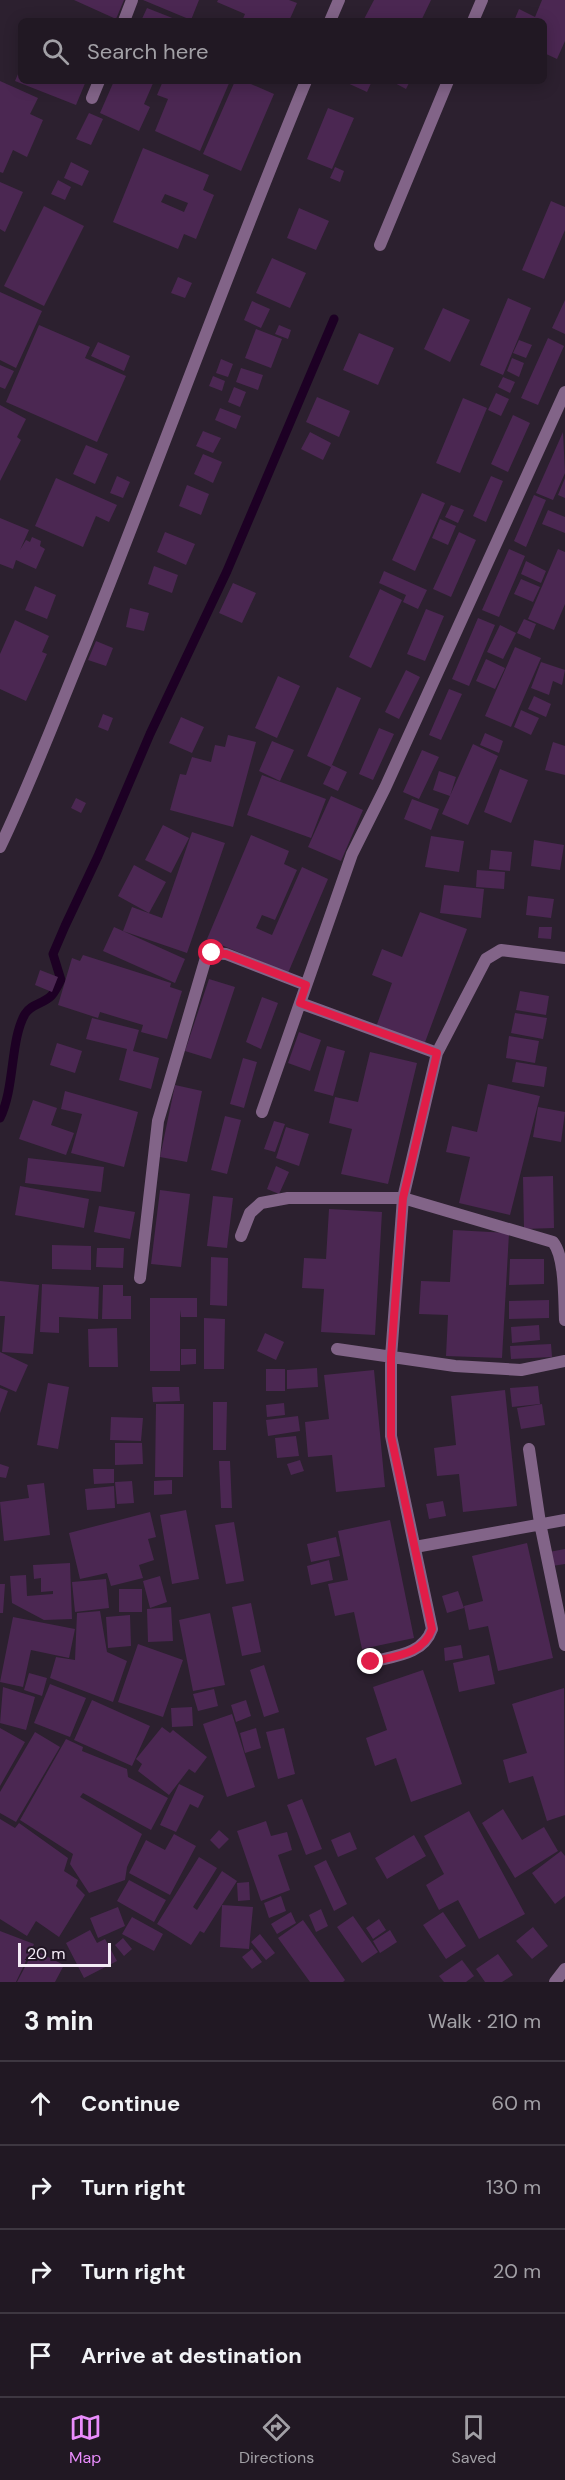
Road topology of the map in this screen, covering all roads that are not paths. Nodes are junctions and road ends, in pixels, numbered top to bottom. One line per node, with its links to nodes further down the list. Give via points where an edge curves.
1 (132, 0): 4 (street)
2 (339, 0): 5 (street)
3 (482, 0): 6 (street)
4 (125, 18)
5 (331, 18)
6 (474, 18)
7 (98, 84): 10 (street)
8 (305, 84): 13 (street, via 95,620)
9 (447, 84): 11 (street)
10 (92, 98)
11 (380, 245)
12 (565, 392): 15 (street, via 386,788 352,854)
13 (0, 848)
14 (565, 958): 17 (street, via 501,950 486,959)
15 (306, 985): 16 (street); 21 (street, via 226,954 212,953 205,962 158,1121)
16 (300, 1003): 17 (street); 18 (street)
17 (437, 1053): 19 (street)
18 (262, 1112)
19 (403, 1198): 20 (street, via 288,1198 261,1203 250,1213); 22 (street, via 553,1242 563,1259); 24 (street)
20 (241, 1236)
21 (140, 1278)
22 (565, 1320)
23 (337, 1349): 24 (street)
24 (391, 1357): 25 (street, via 521,1370); 29 (street, via 391,1436)
25 (565, 1360)
26 (529, 1449): 28 (street)
27 (565, 1520): 28 (street)
28 (540, 1523): 29 (street); 30 (street)
29 (415, 1547): 31 (street, via 432,1629 428,1641 419,1649)
30 (565, 1645)
31 (371, 1662)
32 (565, 1969): 33 (street)
33 (555, 1982)

